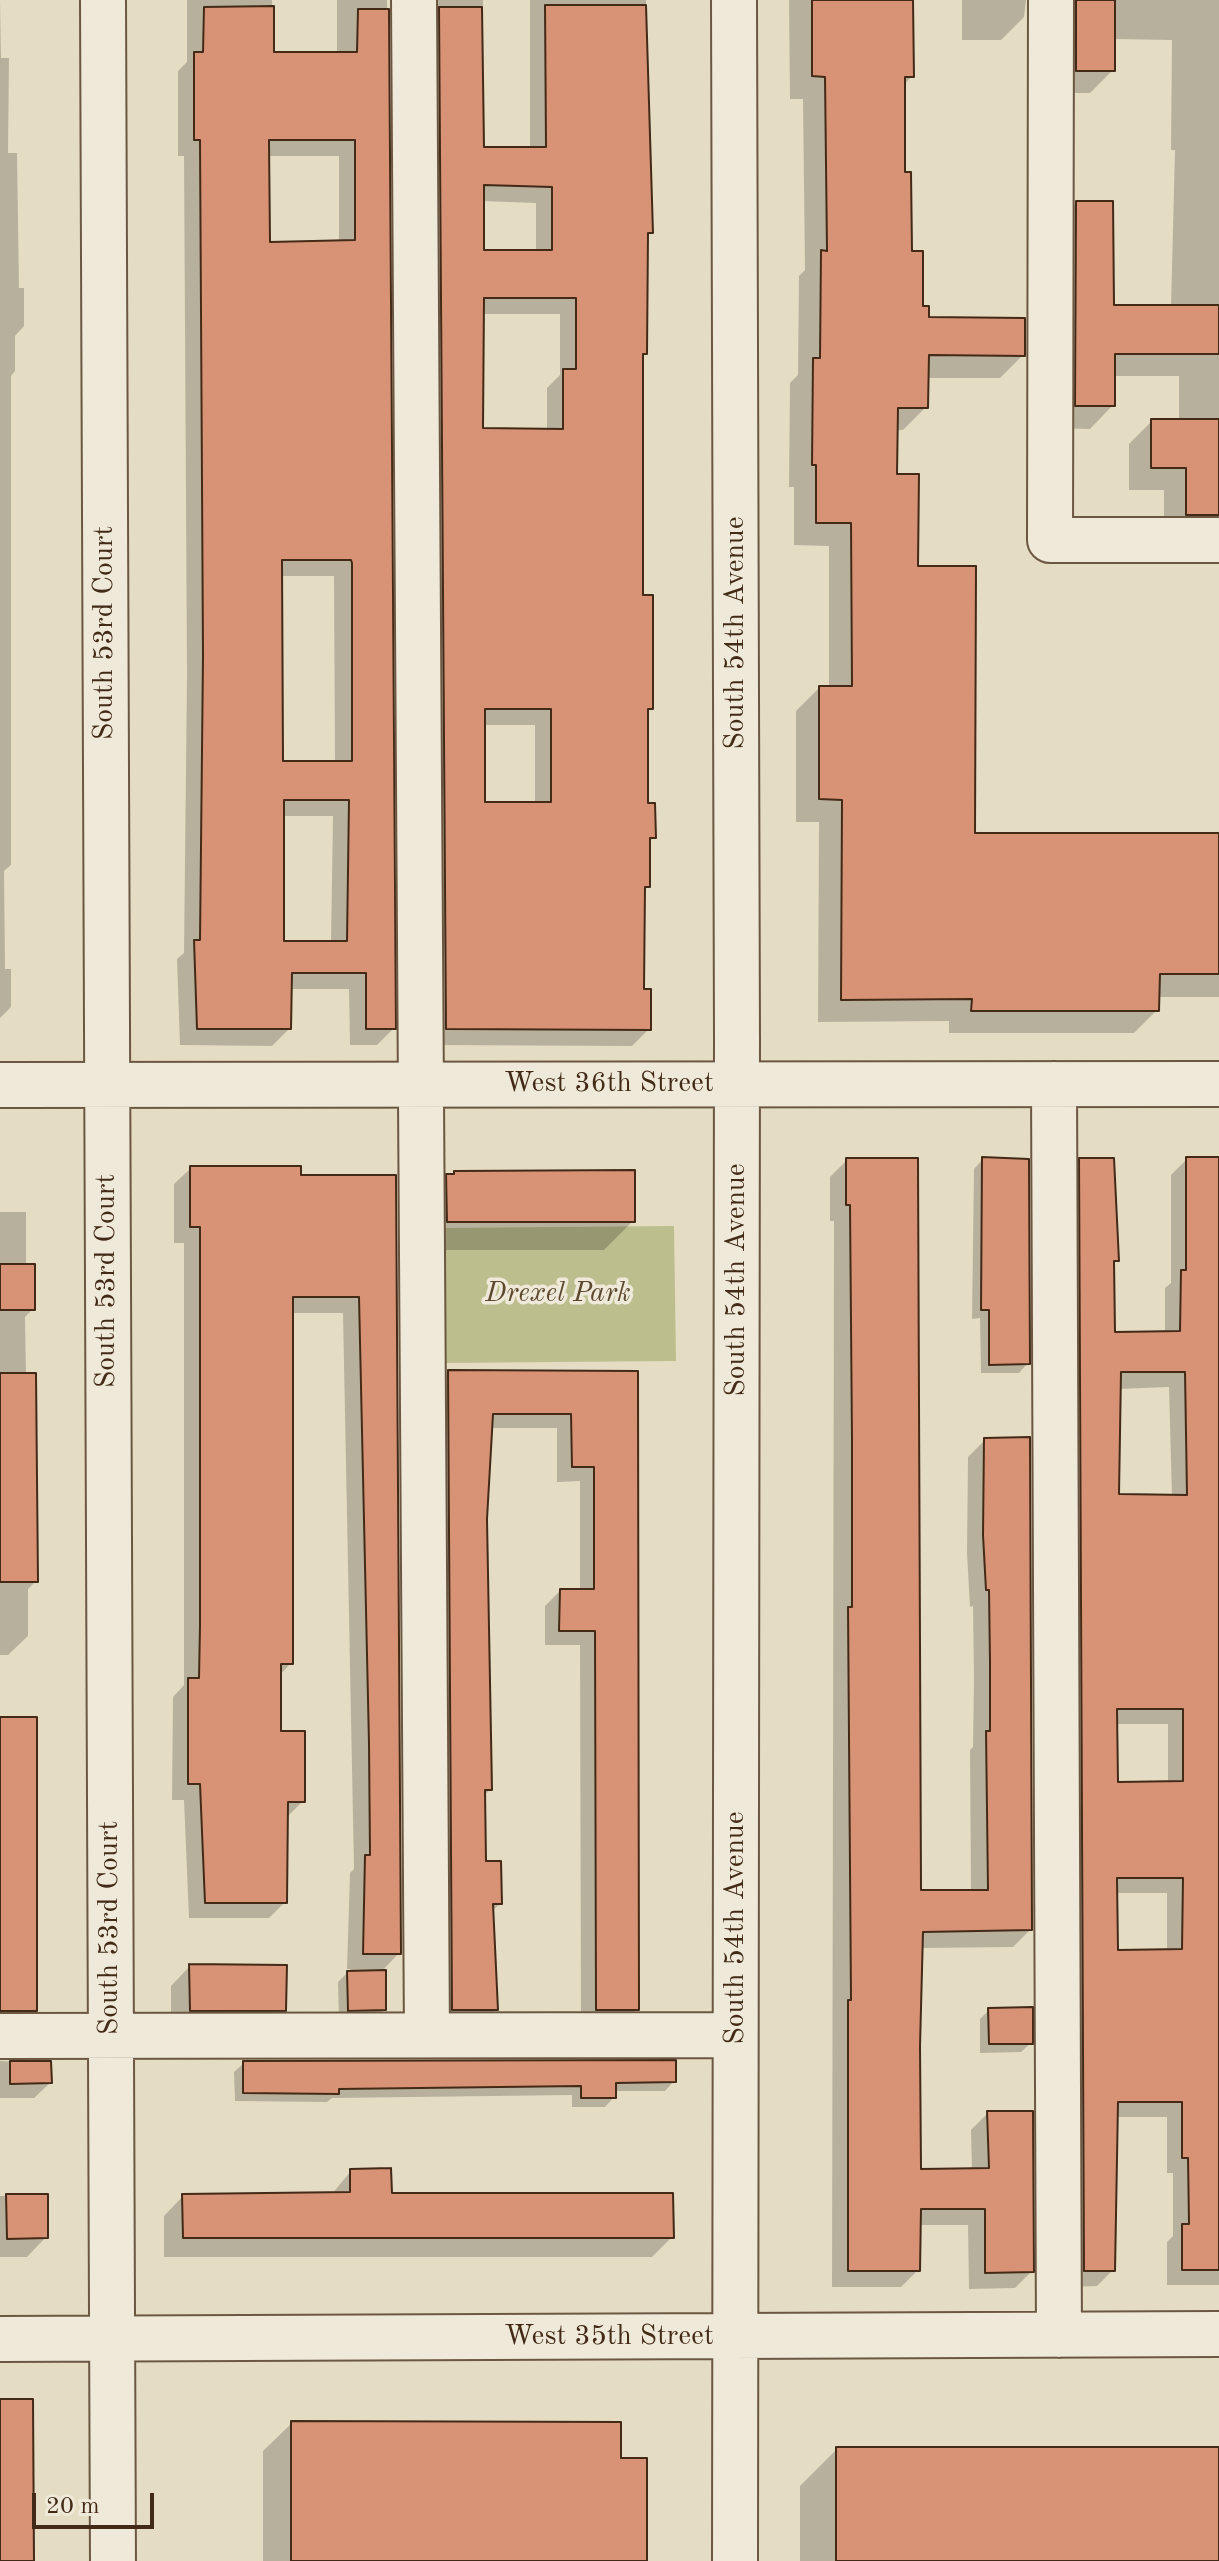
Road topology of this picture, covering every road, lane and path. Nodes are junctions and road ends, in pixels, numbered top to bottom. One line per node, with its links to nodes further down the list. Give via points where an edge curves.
1 (103, 0): 11 (street, South 53rd Court)
2 (414, 0): 6 (street)
3 (734, 0): 7 (street, South 54th Avenue)
4 (1051, 0): 5 (street, via 1050,540)
5 (1219, 540)
6 (419, 1084): 7 (street, West 36th Street); 11 (street, West 36th Street); 13 (street)
7 (737, 1084): 8 (street, West 36th Street); 14 (street, South 54th Avenue)
8 (1054, 1084): 9 (street, West 36th Street); 17 (street)
9 (1219, 1084)
10 (0, 1085): 11 (street, West 36th Street)
11 (107, 1085): 12 (street, South 53rd Court)
12 (110, 2035): 13 (street); 15 (street); 20 (street, South 53rd Court)
13 (427, 2035): 14 (street)
14 (735, 2035): 18 (street, South 54th Avenue)
15 (0, 2036)
16 (1219, 2334): 17 (street, West 35th Street)
17 (1059, 2335): 18 (street, West 35th Street)
18 (735, 2337): 20 (street, West 35th Street); 22 (street, South 54th Avenue)
19 (0, 2339): 20 (street, West 35th Street)
20 (111, 2339): 21 (street, South 53rd Court)
21 (113, 2561)
22 (735, 2561)

